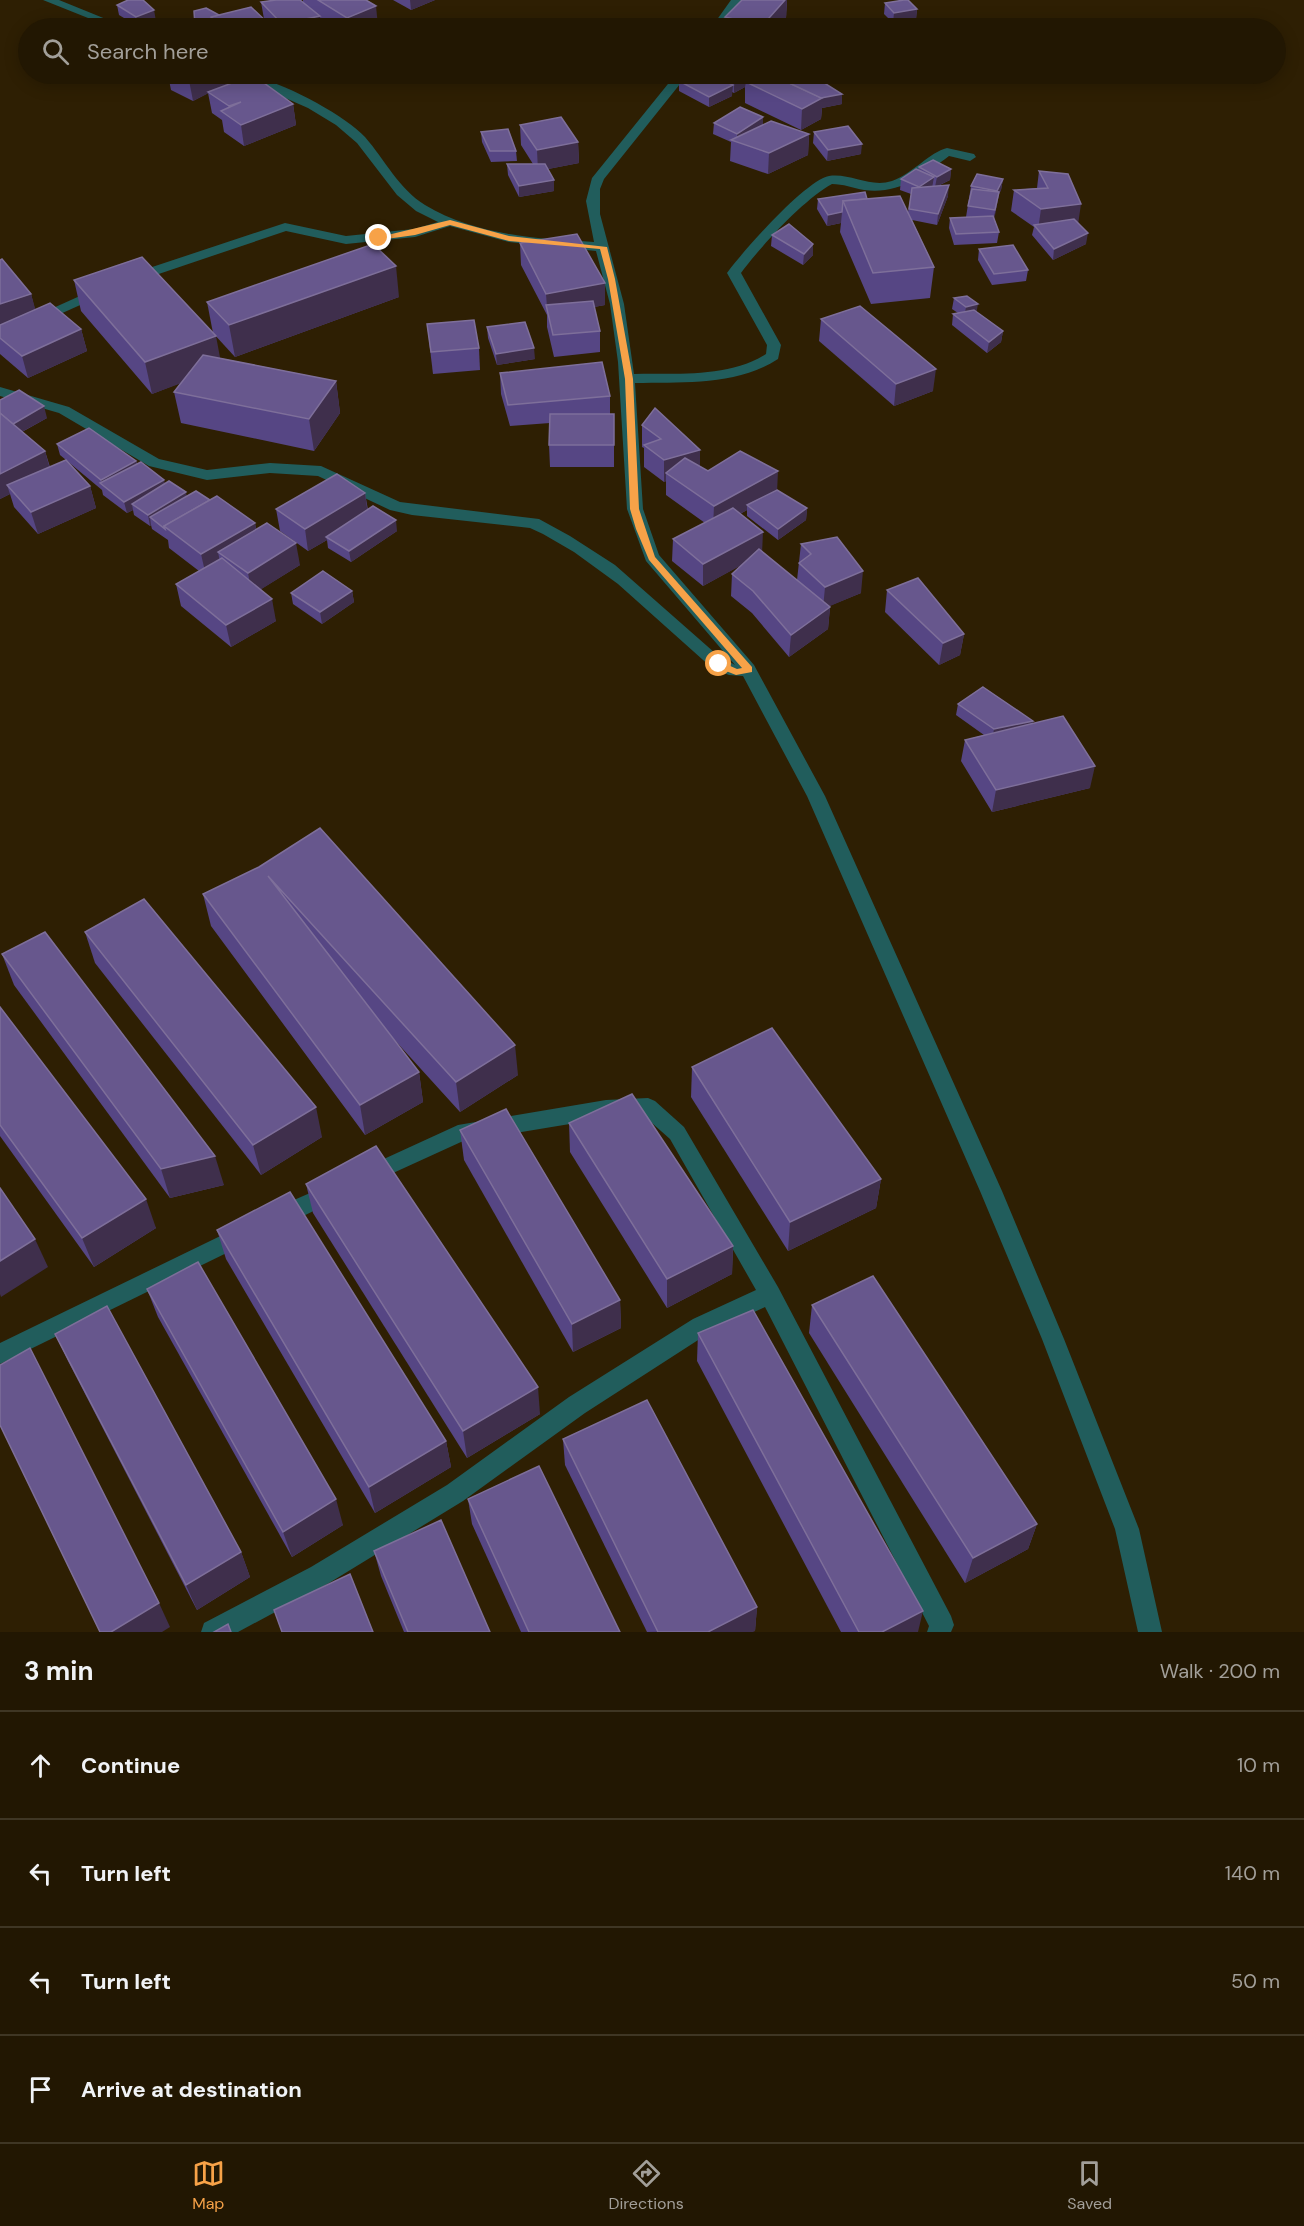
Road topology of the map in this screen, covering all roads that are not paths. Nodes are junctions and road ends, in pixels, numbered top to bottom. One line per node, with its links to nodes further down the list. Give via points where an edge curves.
1 (49, 0): 3 (street)
2 (736, 0): 4 (street)
3 (96, 18)
4 (723, 18)
5 (259, 84): 8 (street, via 336,119 371,150 400,192)
6 (674, 84): 9 (street, via 593,188 591,203)
7 (970, 157): 11 (street, via 947,152 904,182 890,187 840,180 823,182 756,247 735,273 774,345 773,356 765,363 728,373)
8 (450, 222): 9 (street, via 509,238); 10 (street, via 415,232 346,240 298,228 272,230 115,284)
9 (603, 247): 11 (street)
10 (0, 337)
11 (629, 379): 13 (street, via 635,509 652,558)
12 (0, 392): 13 (street, via 64,410 154,464 207,475 270,468 321,471 395,506 533,523 597,562 719,664 736,672)
13 (748, 669): 18 (street, via 816,796 1053,1339 1127,1529)
14 (770, 1294): 15 (street, via 677,1133 648,1107 606,1110 458,1134 227,1241); 16 (street, via 701,1326 577,1406 455,1493 320,1575); 17 (street, via 942,1625)
15 (0, 1354)
16 (213, 1632)
17 (939, 1632)
18 (1150, 1632)

